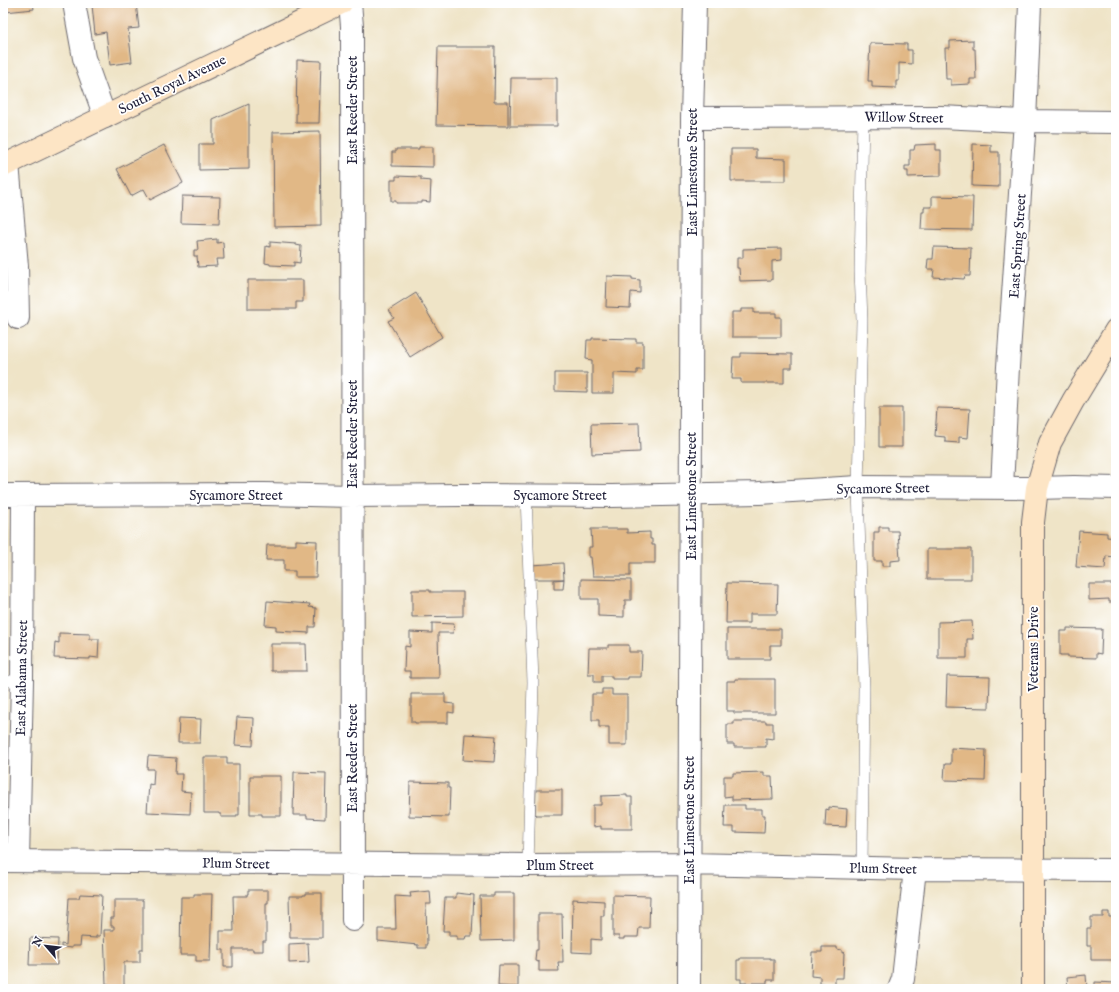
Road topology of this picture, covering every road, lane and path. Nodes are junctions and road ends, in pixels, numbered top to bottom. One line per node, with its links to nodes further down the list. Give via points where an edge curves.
1 (74, 3): 6 (street, via 84,58)
2 (341, 3): 6 (main road, South Royal Avenue)
3 (350, 3): 21 (street, East Reeder Street)
4 (695, 3): 8 (street, East Limestone Street)
5 (1030, 4): 9 (street, East Spring Street)
6 (105, 117): 11 (main road, South Royal Avenue)
7 (862, 117): 8 (street, Willow Street); 9 (street, Willow Street); 14 (lane, via 862,320)
8 (692, 118): 18 (street, East Limestone Street)
9 (1026, 121): 10 (street, Willow Street); 15 (street, East Spring Street)
10 (1116, 122)
11 (6, 165): 12 (street, via 17,266)
12 (18, 318)
13 (1116, 330): 16 (main road, Veterans Drive, via 1050,443)
14 (858, 487): 15 (street, Sycamore Street); 18 (street, Sycamore Street); 27 (lane, via 864,688)
15 (1002, 487): 16 (street, Sycamore Street)
16 (1037, 488): 17 (street, Sycamore Street); 29 (main road, Veterans Drive, via 1033,522)
17 (1116, 488)
18 (691, 494): 20 (street, Sycamore Street); 24 (street, East Limestone Street)
19 (13, 495): 21 (street, Sycamore Street); 22 (street, East Alabama Street)
20 (526, 495): 21 (street, Sycamore Street); 26 (lane, via 533,682)
21 (352, 496): 25 (street, East Reeder Street)
22 (12, 681): 23 (street, East Alabama Street)
23 (11, 861): 25 (street, Plum Street)
24 (689, 864): 26 (street, Plum Street); 27 (street, Plum Street); 32 (street, East Limestone Street)
25 (353, 865): 26 (street, Plum Street); 31 (street, East Reeder Street)
26 (528, 865)
27 (862, 867): 28 (street, Plum Street)
28 (915, 869): 29 (street, Plum Street); 33 (street)
29 (1034, 869): 30 (street, Plum Street); 34 (main road, Veterans Drive)
30 (1116, 870)
31 (353, 920)
32 (689, 989)
33 (900, 989)
34 (1033, 989)

